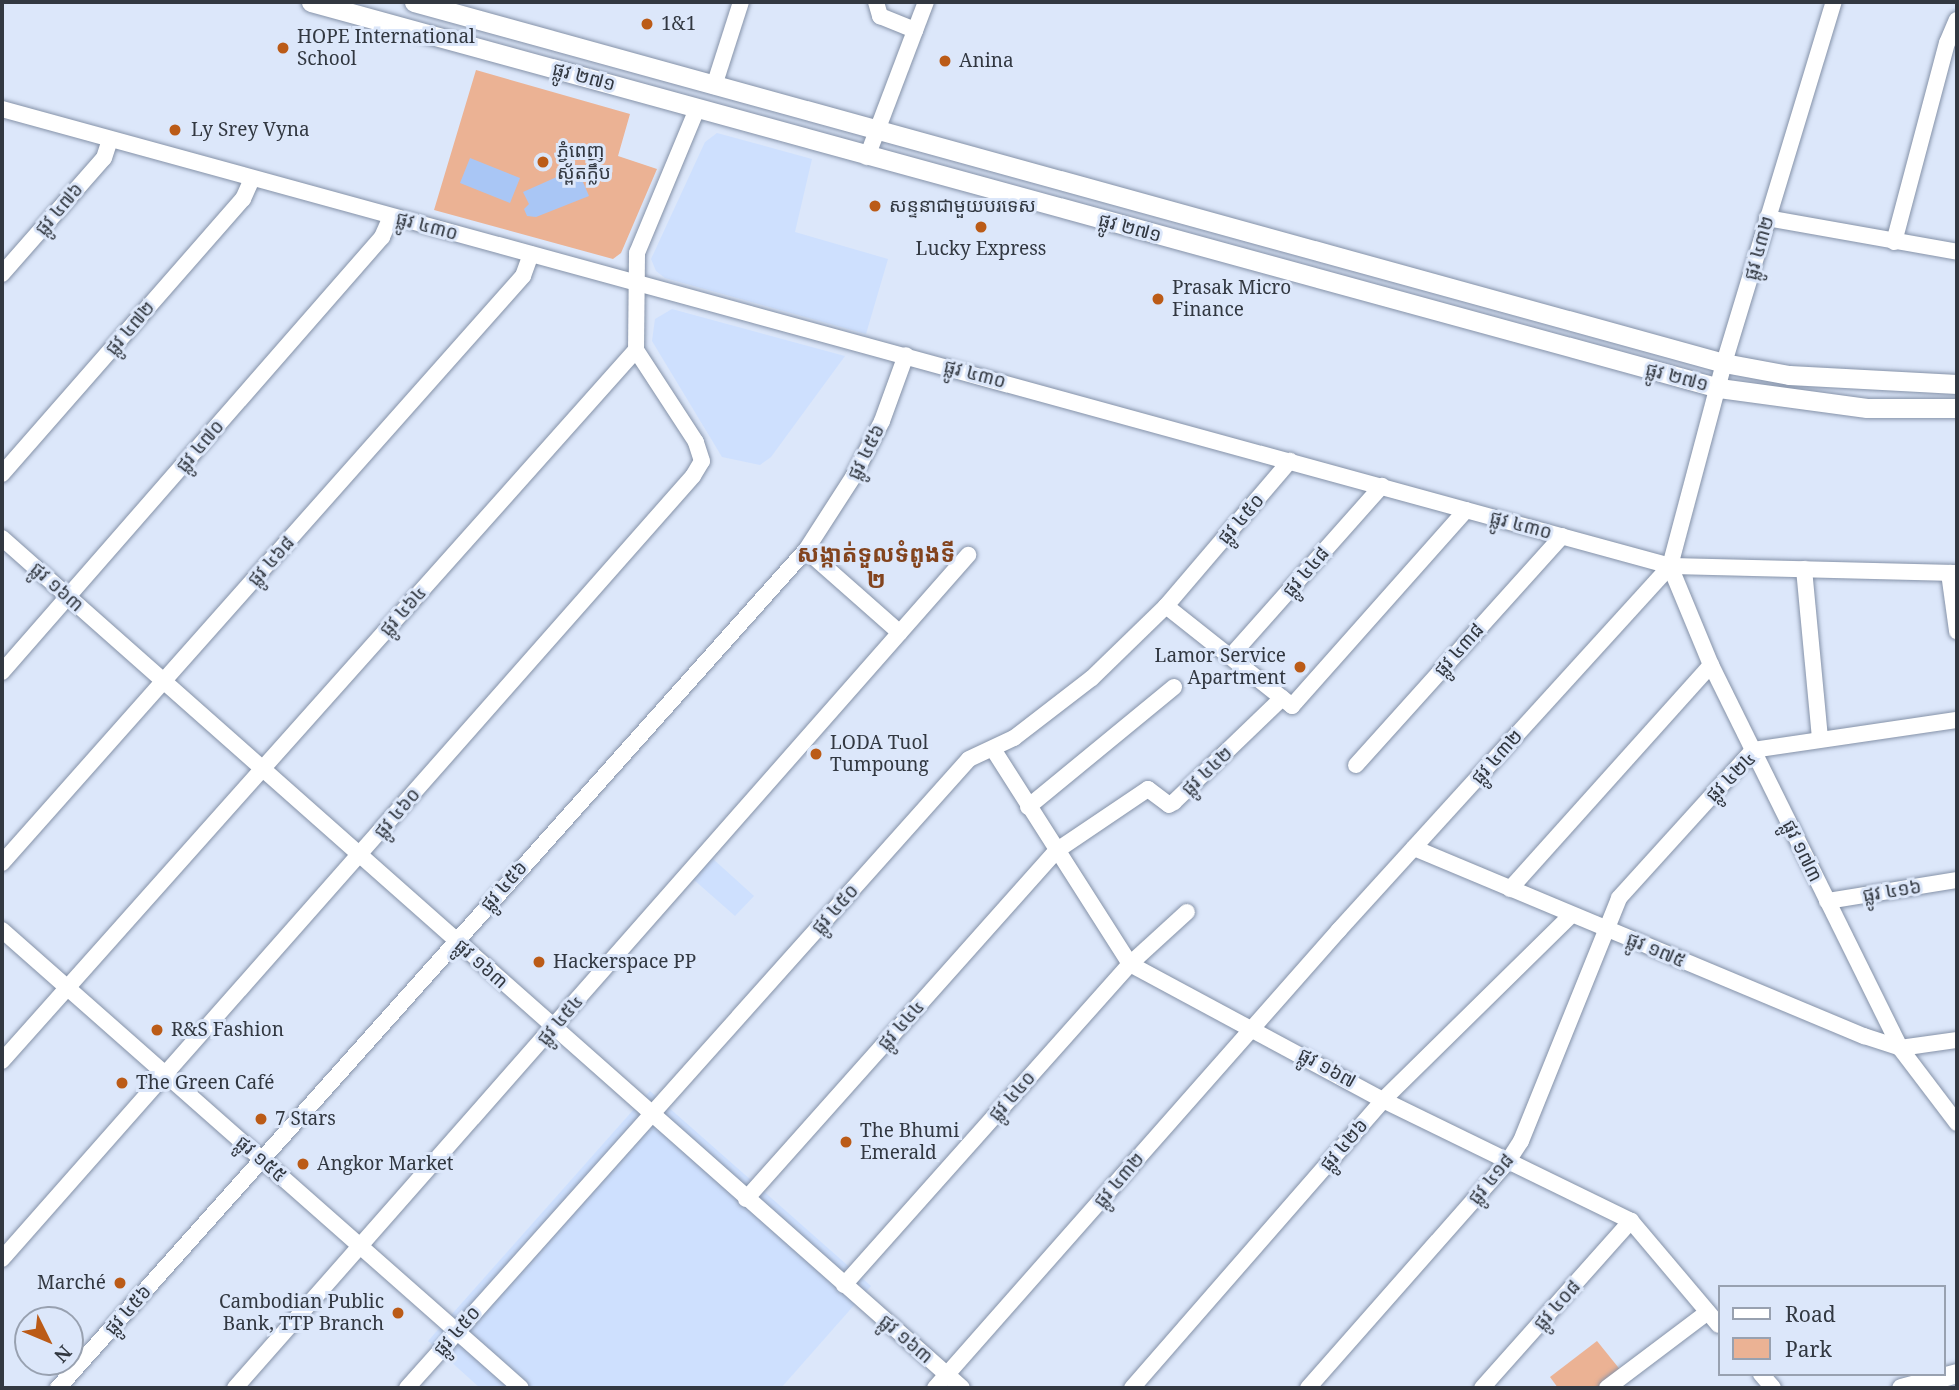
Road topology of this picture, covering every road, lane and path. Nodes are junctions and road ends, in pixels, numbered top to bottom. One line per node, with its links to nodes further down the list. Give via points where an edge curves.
1 (311, 2): 11 (main road, ផ្លូវ ២៧១)
2 (740, 2): 9 (street)
3 (876, 2): 8 (street, via 880,16)
4 (926, 2): 8 (street)
5 (1834, 2): 17 (street, ផ្លូវ ៤៣២)
6 (423, 3): 9 (main road, ផ្លូវ ២៧១)
7 (1957, 20): 18 (street)
8 (915, 30): 12 (street)
9 (714, 86): 12 (main road, ផ្លូវ ២៧១)
10 (2, 109): 13 (street, ផ្លូវ ៤៣០)
11 (697, 109): 14 (main road, ផ្លូវ ២៧១); 22 (street, via 637,253)
12 (878, 130): 14 (street); 25 (main road, ផ្លូវ ២៧១)
13 (110, 140): 15 (street, ផ្លូវ ៤៣០); 21 (street, ផ្លូវ ៤៧៦, via 104,158)
14 (867, 157): 27 (main road, ផ្លូវ ២៧១)
15 (252, 179): 16 (street, ផ្លូវ ៤៣០); 30 (street, ផ្លូវ ៤៧២, via 243,199)
16 (391, 216): 20 (street, ផ្លូវ ៤៣០); 40 (street, ផ្លូវ ៤៧០, via 382,237)
17 (1767, 218): 18 (street); 25 (street, ផ្លូវ ៤៣២)
18 (1894, 242): 19 (street)
19 (1957, 252)
20 (531, 254): 22 (street, ផ្លូវ ៤៣០); 47 (street, ផ្លូវ ៤៦៨, via 523,276)
21 (2, 274)
22 (635, 283): 23 (street); 24 (street, ផ្លូវ ៤៣០)
23 (636, 350): 55 (street, ផ្លូវ ៤៦៤); 59 (street, ផ្លូវ ៤៦០, via 696,442 702,461)
24 (906, 355): 29 (street, ផ្លូវ ៤៣០); 35 (street, ផ្លូវ ៤៥៦, via 882,421)
25 (1724, 363): 26 (main road, ផ្លូវ ២៧១, via 1817,377); 27 (street, ផ្លូវ ៤៣២)
26 (1957, 384)
27 (1718, 388): 28 (main road, ផ្លូវ ២៧១, via 1854,407); 37 (street, ផ្លូវ ៤៣២)
28 (1957, 408)
29 (1290, 461): 31 (street, ផ្លូវ ៤៣០); 41 (street, ផ្លូវ ៤៥០)
30 (2, 474)
31 (1381, 486): 32 (street, ផ្លូវ ៤៣០); 44 (street, ផ្លូវ ៤៤៨)
32 (1466, 510): 33 (street, ផ្លូវ ៤៣០); 49 (street, ផ្លូវ ៤៤២)
33 (1562, 536): 37 (street, ផ្លូវ ៤៣០); 54 (street, ផ្លូវ ៤៣៨)
34 (2, 538): 40 (street, ផ្លូវ ១៦៣)
35 (806, 550): 43 (street); 68 (street, ផ្លូវ ៤៥៦)
36 (968, 555): 43 (street, ផ្លូវ ៤៥៤)
37 (1670, 566): 38 (street, ផ្លូវ ៤៣០); 45 (street, ផ្លូវ ១៧៣); 57 (street, ផ្លូវ ៤៣២)
38 (1804, 569): 39 (street, ផ្លូវ ៤៣០); 51 (street)
39 (1953, 573): 42 (street)
40 (68, 597): 46 (street, ផ្លូវ ៤៧០); 47 (street, ផ្លូវ ១៦៣)
41 (1166, 606): 44 (street); 52 (street, ផ្លូវ ៤៥០, via 1092,678)
42 (1957, 631)
43 (900, 633): 72 (street, ផ្លូវ ៤៥៤)
44 (1230, 657): 49 (street)
45 (1712, 665): 53 (street, ផ្លូវ ១៧៣); 62 (street)
46 (2, 672)
47 (164, 682): 55 (street, ផ្លូវ ១៦៣); 60 (street, ផ្លូវ ៤៦៨)
48 (1174, 687): 56 (street)
49 (1287, 702): 58 (street, ផ្លូវ ៤៤២, via 1174,802 1169,805 1148,789)
50 (1957, 720): 51 (street, ផ្លូវ ៤២៤)
51 (1820, 738): 53 (street, ផ្លូវ ៤២៤)
52 (993, 749): 56 (street, ផ្លូវ ១៦៧); 78 (street, ផ្លូវ ៤៥០, via 969,759)
53 (1753, 750): 63 (street, ផ្លូវ ១៧៣); 66 (street, ផ្លូវ ៤២៤, via 1619,898)
54 (1356, 765)
55 (262, 769): 59 (street, ផ្លូវ ១៦៣); 70 (street, ផ្លូវ ៤៦៤)
56 (1028, 807): 58 (street, ផ្លូវ ១៦៧)
57 (1414, 848): 62 (street, ផ្លូវ ១៧៥); 71 (street, ផ្លូវ ៤៣២)
58 (1056, 851): 69 (street, ផ្លូវ ១៦៧); 82 (street, ផ្លូវ ៤៤៤)
59 (360, 856): 68 (street, ផ្លូវ ១៦៣); 76 (street, ផ្លូវ ៤៦០)
60 (2, 863)
61 (1957, 880): 63 (street, ផ្លូវ ៤១៦)
62 (1510, 889): 65 (street, ផ្លូវ ១៧៥)
63 (1827, 901): 74 (street, ផ្លូវ ១៧៣)
64 (1187, 912): 69 (street, ផ្លូវ ៤៤០)
65 (1571, 915): 66 (street, ផ្លូវ ១៧៥); 77 (street, ផ្លូវ ៤២៦)
66 (1605, 929): 74 (street, ផ្លូវ ១៧៥); 81 (street, ផ្លូវ ៤១៨, via 1521,1141)
67 (2, 930): 70 (street, ផ្លូវ ១៥៥)
68 (455, 941): 72 (street, ផ្លូវ ១៦៣); 80 (street, ផ្លូវ ៤៥៦)
69 (1130, 964): 71 (street, ផ្លូវ ១៦៧); 86 (street, ផ្លូវ ៤៤០)
70 (67, 988): 75 (street, ផ្លូវ ៤៦៤); 76 (street, ផ្លូវ ១៥៥)
71 (1253, 1027): 77 (street, ផ្លូវ ១៦៧); 90 (street, ផ្លូវ ៤៣២)
72 (553, 1028): 78 (street, ផ្លូវ ១៦៣); 84 (street, ផ្លូវ ៤៥៤)
73 (1957, 1040): 74 (street)
74 (1900, 1048): 79 (street, ផ្លូវ ១៧៣)
75 (2, 1060)
76 (165, 1074): 80 (street, ផ្លូវ ១៥៥); 85 (street, ផ្លូវ ៤៦០)
77 (1383, 1100): 81 (street, ផ្លូវ ១៦៧); 97 (street, ផ្លូវ ៤២៦)
78 (651, 1115): 82 (street, ផ្លូវ ១៦៣); 88 (street, ផ្លូវ ៤៥០)
79 (1957, 1123)
80 (262, 1160): 84 (street, ផ្លូវ ១៥៥); 91 (street, ផ្លូវ ៤៥៦)
81 (1508, 1161): 83 (street, ផ្លូវ ១៦៧); 98 (street, ផ្លូវ ៤១៨)
82 (746, 1199): 86 (street, ផ្លូវ ១៦៣)
83 (1631, 1221): 87 (street, ផ្លូវ ១៦៧); 99 (street, ផ្លូវ ៤០៨)
84 (361, 1247): 88 (street, ផ្លូវ ១៥៥); 92 (street, ផ្លូវ ៤៥៤)
85 (2, 1259)
86 (844, 1285): 90 (street, ផ្លូវ ១៦៣)
87 (1714, 1318): 100 (street)
88 (457, 1332): 93 (street, ផ្លូវ ៤៥០); 94 (street, ផ្លូវ ១៥៥)
89 (1957, 1373): 101 (main road)
90 (946, 1375): 95 (street, ផ្លូវ ៤៣២); 96 (street, ផ្លូវ ១៦៣)
91 (58, 1388)
92 (234, 1388)
93 (407, 1388)
94 (521, 1388)
95 (935, 1388)
96 (962, 1388)
97 (1132, 1388)
98 (1308, 1388)
99 (1482, 1388)
100 (1607, 1388)
101 (1901, 1388)

